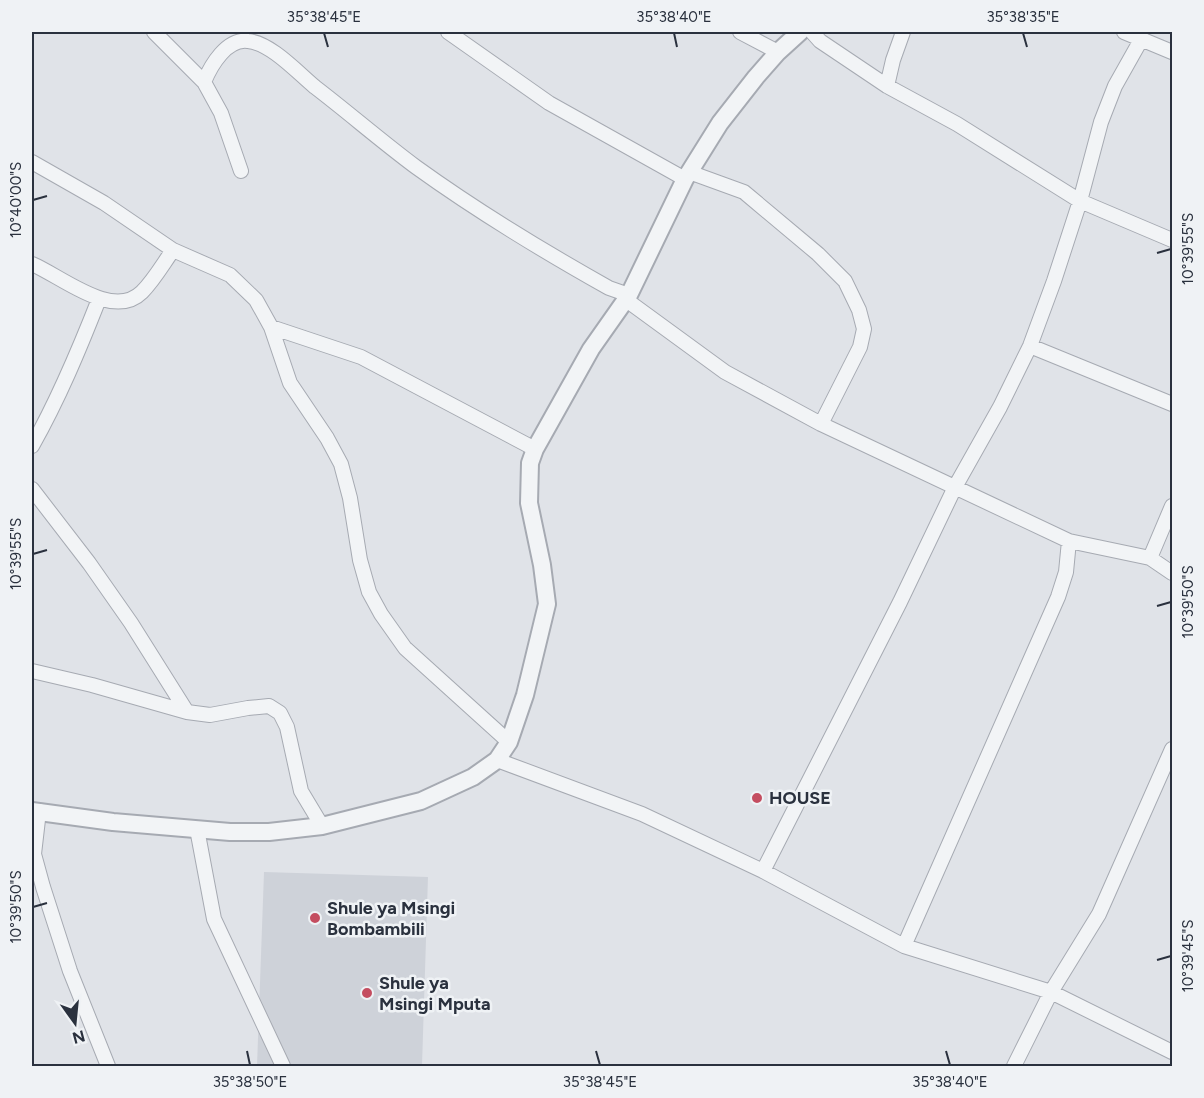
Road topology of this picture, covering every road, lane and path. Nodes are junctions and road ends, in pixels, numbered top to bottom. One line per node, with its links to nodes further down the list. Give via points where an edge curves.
1 (154, 32): 11 (street)
2 (448, 32): 15 (street, via 549,103)
3 (740, 32): 9 (street)
4 (800, 32): 9 (street)
5 (812, 32): 12 (street)
6 (903, 32): 12 (street)
7 (1124, 32): 8 (street)
8 (1142, 38): 10 (street); 16 (street, via 1101,122)
9 (778, 52): 15 (street, via 720,123)
10 (1173, 52)
11 (204, 82): 14 (street, via 221,113); 20 (street, via 230,46 247,40 261,45 415,166 479,210)
12 (887, 86): 16 (street, via 957,123)
13 (32, 162): 18 (street, via 104,203)
14 (241, 171)
15 (687, 175): 20 (street); 25 (street, via 744,192 845,281 864,329 860,347)
16 (1080, 201): 17 (street); 23 (street)
17 (1173, 240)
18 (173, 250): 21 (street, via 142,293 119,303); 22 (street, via 230,275 256,300)
19 (32, 264): 21 (street)
20 (627, 297): 25 (street, via 725,372); 27 (street, via 591,349)
21 (99, 299): 26 (street, via 71,371)
22 (271, 327): 27 (street, via 361,357); 36 (street, via 290,383 341,464 360,560 369,592 381,614 405,648)
23 (1030, 346): 24 (street); 28 (street)
24 (1173, 404)
25 (820, 424): 28 (street)
26 (32, 446)
27 (535, 449): 36 (street, via 530,463 529,503 547,604)
28 (955, 487): 31 (street); 42 (street)
29 (32, 489): 35 (street, via 131,623)
30 (1173, 506): 32 (street)
31 (1069, 541): 32 (street); 43 (street, via 1066,572 1058,597)
32 (1150, 558): 33 (street)
33 (1173, 573)
34 (32, 671): 35 (street)
35 (187, 712): 40 (street, via 210,715 268,706 280,713 287,727 301,791)
36 (509, 742): 38 (street)
37 (1173, 749): 44 (street, via 1099,914)
38 (497, 760): 40 (street, via 472,777 421,801); 42 (street, via 642,814)
39 (35, 811): 41 (street); 46 (street, via 34,854 43,887 70,971)
40 (322, 826): 41 (street, via 269,832)
41 (197, 829): 47 (street, via 214,919)
42 (763, 871): 43 (street)
43 (904, 946): 44 (street)
44 (1052, 992): 45 (street); 48 (street)
45 (1173, 1052)
46 (108, 1066)
47 (283, 1066)
48 (1014, 1066)

